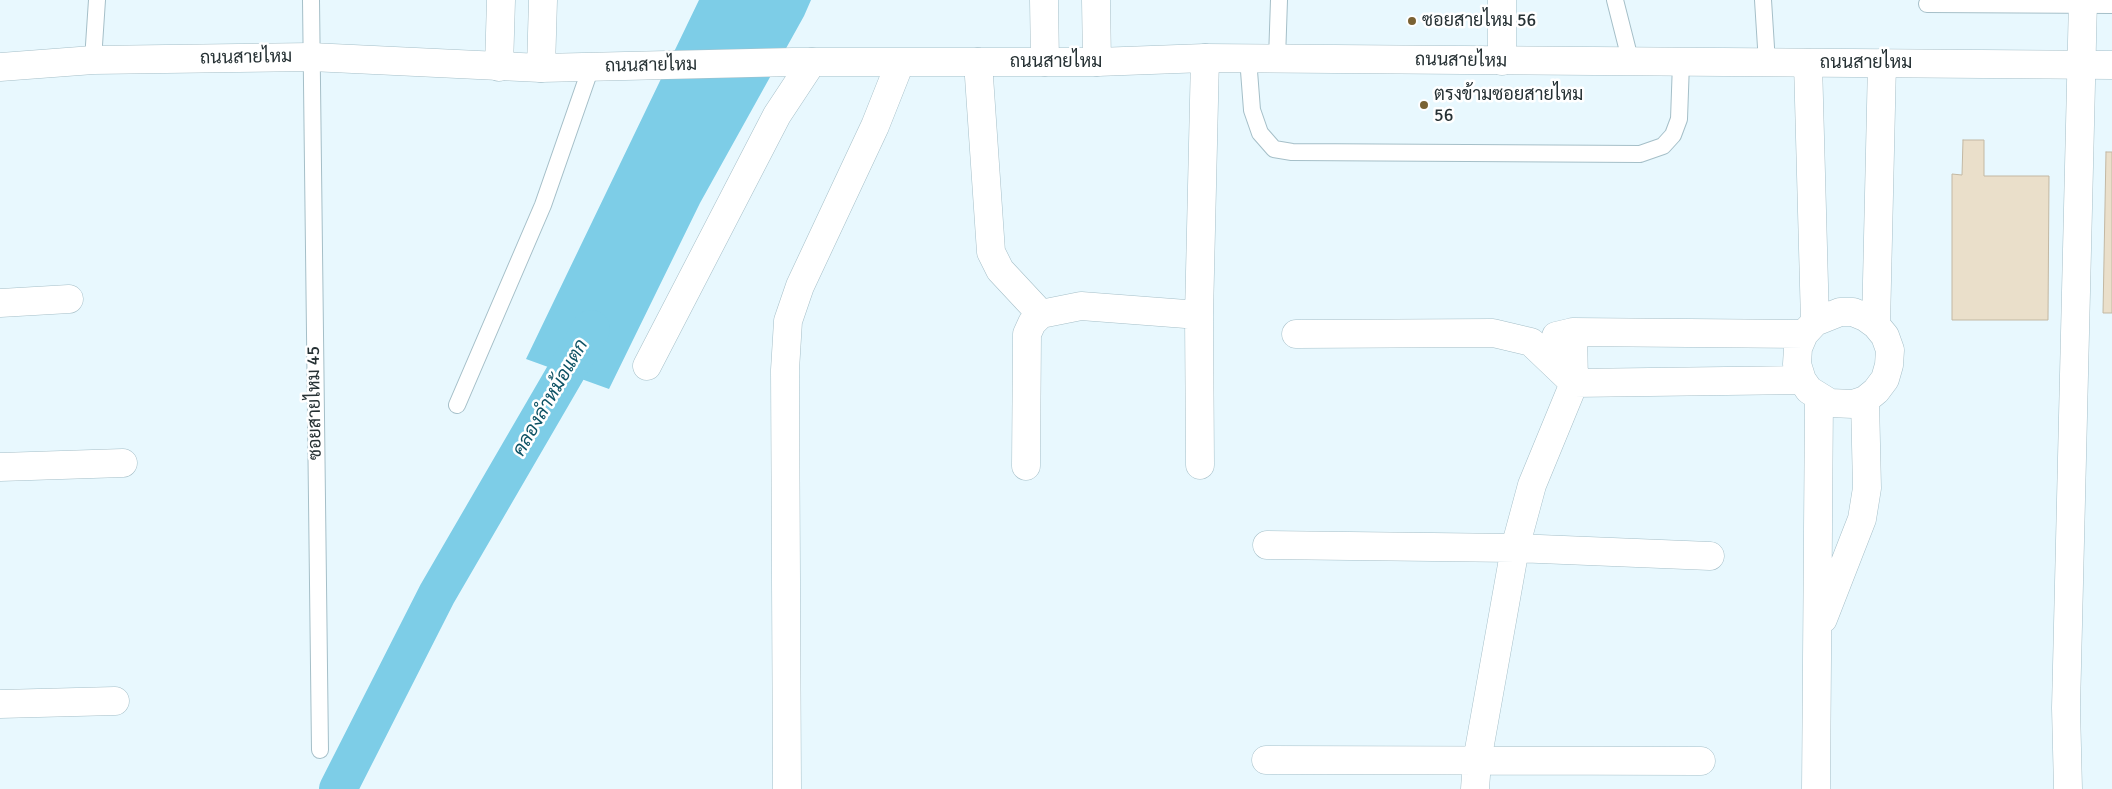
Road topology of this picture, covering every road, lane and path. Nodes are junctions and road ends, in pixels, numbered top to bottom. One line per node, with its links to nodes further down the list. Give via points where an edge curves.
1 (97, 0): 18 (lane)
2 (311, 0): 14 (lane, ซอยสายไหม 45)
3 (500, 0): 33 (street)
4 (543, 0): 35 (street)
5 (1044, 0): 22 (street)
6 (1096, 0): 23 (street)
7 (1279, 0): 17 (lane)
8 (1502, 0): 19 (street)
9 (1615, 0): 25 (lane)
10 (1764, 0): 27 (lane)
11 (2083, 2): 12 (lane); 13 (lane); 30 (street)
12 (1927, 4)
13 (2112, 5)
14 (311, 57): 18 (street, ถนนสายไหม); 33 (street, ถนนสายไหม); 60 (lane, ซอยสายไหม 45)
15 (1205, 58): 16 (street, ถนนสายไหม); 23 (street, ถนนสายไหม); 39 (street)
16 (1248, 58): 17 (street, ถนนสายไหม); 26 (lane, via 1252,110 1260,133 1274,149 1292,152 1640,154 1663,146 1673,135 1679,119)
17 (1277, 59): 19 (street, ถนนสายไหม)
18 (93, 60): 32 (street, ถนนสายไหม)
19 (1502, 61): 25 (street, ถนนสายไหม)
20 (802, 62): 24 (street, ถนนสายไหม); 34 (street, ถนนสายไหม); 45 (street)
21 (978, 62): 22 (street, ถนนสายไหม); 24 (street, ถนนสายไหม); 38 (street, via 991,252 1000,270)
22 (1045, 62): 23 (street, ถนนสายไหม)
23 (1097, 62)
24 (900, 63): 64 (street, via 875,126 800,286 788,321 785,370)
25 (1631, 63): 26 (street, ถนนสายไหม)
26 (1681, 63): 27 (street, ถนนสายไหม)
27 (1766, 63): 28 (street, ถนนสายไหม)
28 (1808, 63): 29 (street, ถนนสายไหม); 41 (street)
29 (1882, 63): 30 (street, ถนนสายไหม); 40 (street)
30 (2081, 65): 31 (street, ถนนสายไหม); 67 (street, via 2066,708)
31 (2112, 65)
32 (0, 67)
33 (499, 67): 35 (street, ถนนสายไหม)
34 (592, 67): 35 (street, ถนนสายไหม); 49 (lane, via 543,205)
35 (540, 68)
36 (69, 299): 37 (street)
37 (0, 303)
38 (1041, 314): 39 (street, via 1081,306); 52 (street, via 1027,334)
39 (1199, 314): 51 (street)
40 (1876, 325): 41 (street, via 1853,312 1840,312); 48 (street, via 1890,350 1890,365 1885,379)
41 (1809, 328): 42 (street); 47 (street, via 1798,348 1797,364)
42 (1573, 332): 44 (street); 46 (street)
43 (1296, 334): 44 (street, via 1493,333)
44 (1531, 342): 46 (street)
45 (647, 366)
46 (1574, 383): 47 (street); 55 (street, via 1532,485)
47 (1810, 389): 48 (street, via 1842,405); 57 (street)
48 (1865, 400): 57 (street, via 1867,488 1862,519)
49 (457, 405)
50 (123, 463): 53 (street)
51 (1200, 465)
52 (1026, 466)
53 (0, 467)
54 (1267, 545): 55 (street)
55 (1515, 548): 56 (street); 62 (street)
56 (1710, 556)
57 (1817, 634): 66 (street)
58 (115, 701): 59 (street)
59 (0, 704)
60 (320, 750)
61 (1266, 760): 62 (street)
62 (1477, 761): 63 (street); 65 (street)
63 (1700, 761)
64 (787, 789)
65 (1475, 789)
66 (1816, 789)
67 (2068, 789)

